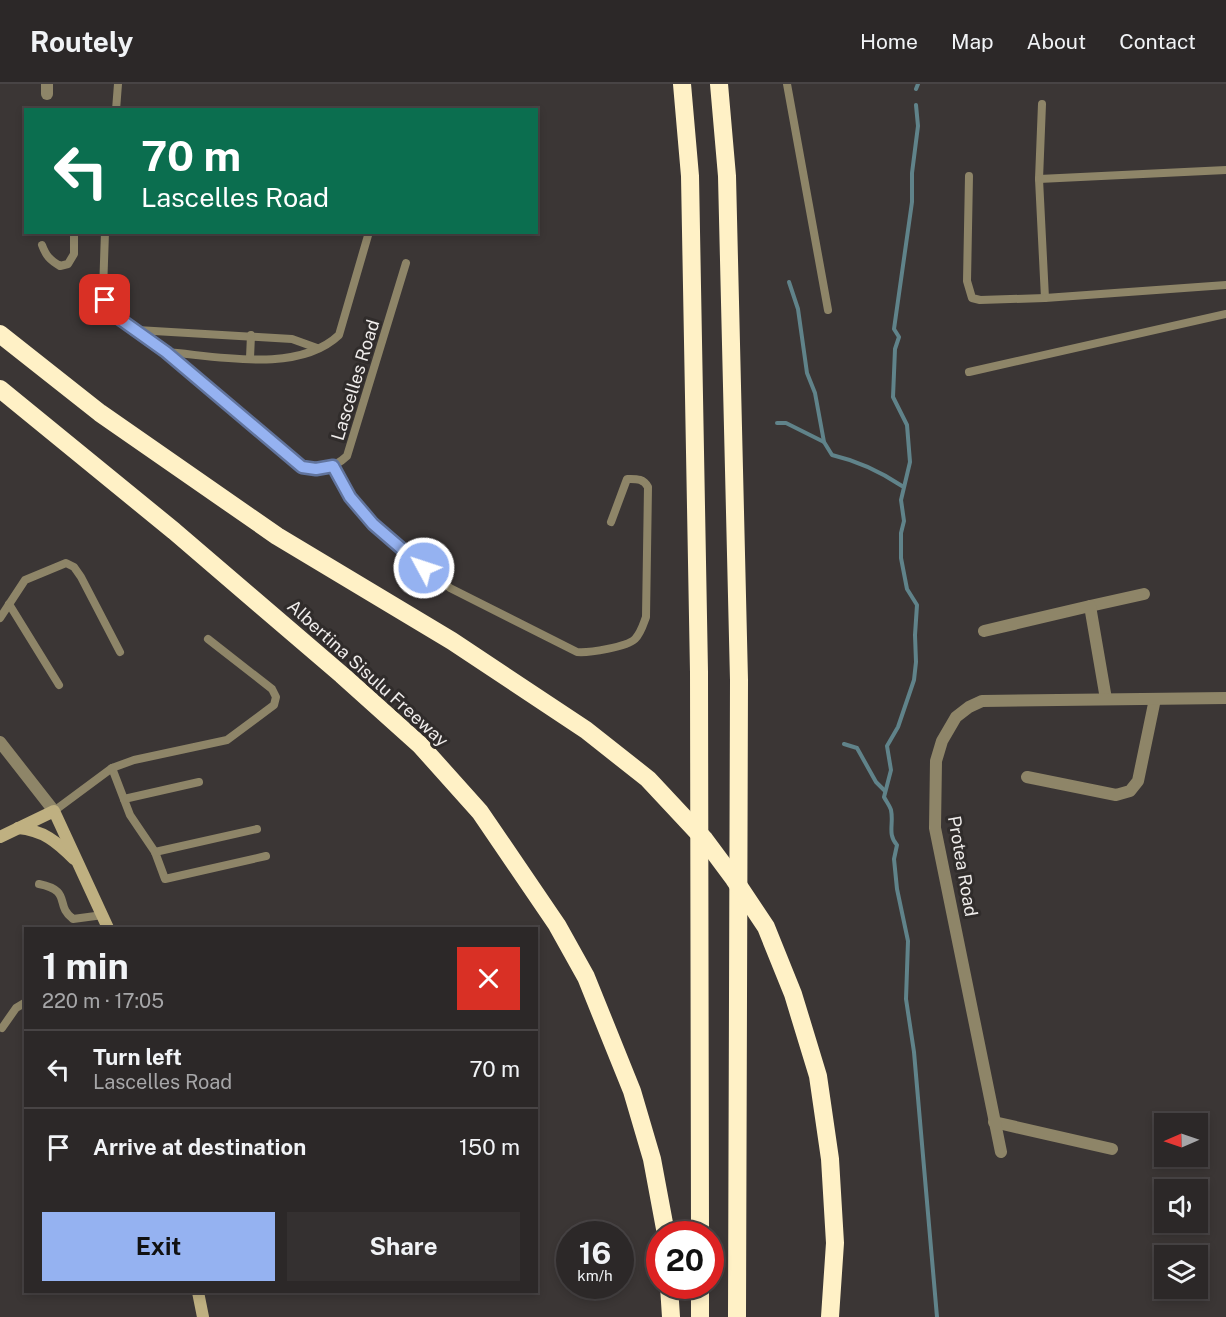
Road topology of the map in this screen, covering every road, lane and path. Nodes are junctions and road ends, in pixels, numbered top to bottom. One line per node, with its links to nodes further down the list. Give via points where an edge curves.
1 (118, 84): 6 (lane)
2 (682, 84): 61 (highway, via 690,176 696,476)
3 (719, 84): 68 (highway, via 727,176 739,668)
4 (787, 84): 17 (lane)
5 (1042, 104): 9 (lane)
6 (116, 108)
7 (1226, 170): 9 (lane)
8 (969, 176): 16 (lane, via 972,298)
9 (1039, 179): 16 (lane)
10 (74, 234): 13 (lane, via 74,254 68,264 60,266 50,261)
11 (105, 234): 19 (lane, Lascelles Road, via 105,300 110,312)
12 (368, 234): 22 (lane, via 339,335)
13 (42, 245)
14 (406, 262): 27 (lane, Lascelles Road, via 347,456)
15 (1226, 285): 16 (lane)
16 (1045, 298)
17 (828, 310)
18 (1226, 315): 25 (lane)
19 (136, 330): 21 (lane); 23 (lane, Lascelles Road)
20 (0, 334): 69 (highway, via 100,413 277,536 452,641 586,730 648,778 705,840 766,927 793,994 818,1076 830,1159 835,1243)
21 (251, 335): 22 (lane, via 292,339); 24 (lane)
22 (316, 348): 24 (lane, via 285,359)
23 (166, 352): 24 (lane); 27 (lane, Lascelles Road, via 302,467)
24 (250, 358)
25 (969, 372)
26 (0, 389): 60 (highway, Albertina Sisulu Freeway, via 342,675 420,745 480,812 557,926 586,977 632,1091 652,1159)
27 (333, 466): 28 (lane, via 350,497 373,524 450,588 577,652 634,641 646,617 646,482 627,479)
28 (611, 522)
29 (1144, 594): 31 (street)
30 (9, 604): 32 (lane); 35 (lane, via 25,580 60,564 70,565 81,577); 36 (lane)
31 (1090, 606): 33 (street); 38 (street)
32 (0, 618)
33 (984, 631)
34 (208, 639): 41 (lane, via 272,689 274,705 227,740)
35 (120, 652)
36 (60, 685)
37 (1226, 698): 39 (street, Protea Road)
38 (1106, 699): 39 (street, Protea Road); 57 (street, Protea Road, via 982,701 956,717 936,761 935,828)
39 (1155, 699): 42 (street, via 1138,781 1130,791 1116,795)
40 (0, 742): 45 (street)
41 (112, 768): 44 (lane); 45 (lane)
42 (1027, 777)
43 (199, 782): 44 (lane)
44 (124, 799): 49 (lane, via 130,816)
45 (54, 811): 46 (main road); 51 (main road)
46 (18, 828): 48 (main road); 51 (main road, via 46,834)
47 (257, 829): 49 (lane)
48 (0, 837)
49 (155, 852): 50 (lane, via 168,880)
50 (266, 856)
51 (81, 866): 53 (main road)
52 (39, 884): 53 (lane, via 58,891 73,919)
53 (102, 915): 54 (main road)
54 (108, 927)
55 (24, 1003): 56 (lane)
56 (2, 1028)
57 (994, 1122): 58 (street); 59 (street, Protea Road)
58 (1112, 1149)
59 (1000, 1152)
60 (664, 1221)
61 (700, 1221)
62 (198, 1293): 65 (main road)
63 (670, 1299): 66 (highway)
64 (700, 1299): 67 (highway)
65 (203, 1317)
66 (671, 1317)
67 (700, 1317)
68 (737, 1317)
69 (830, 1317)

